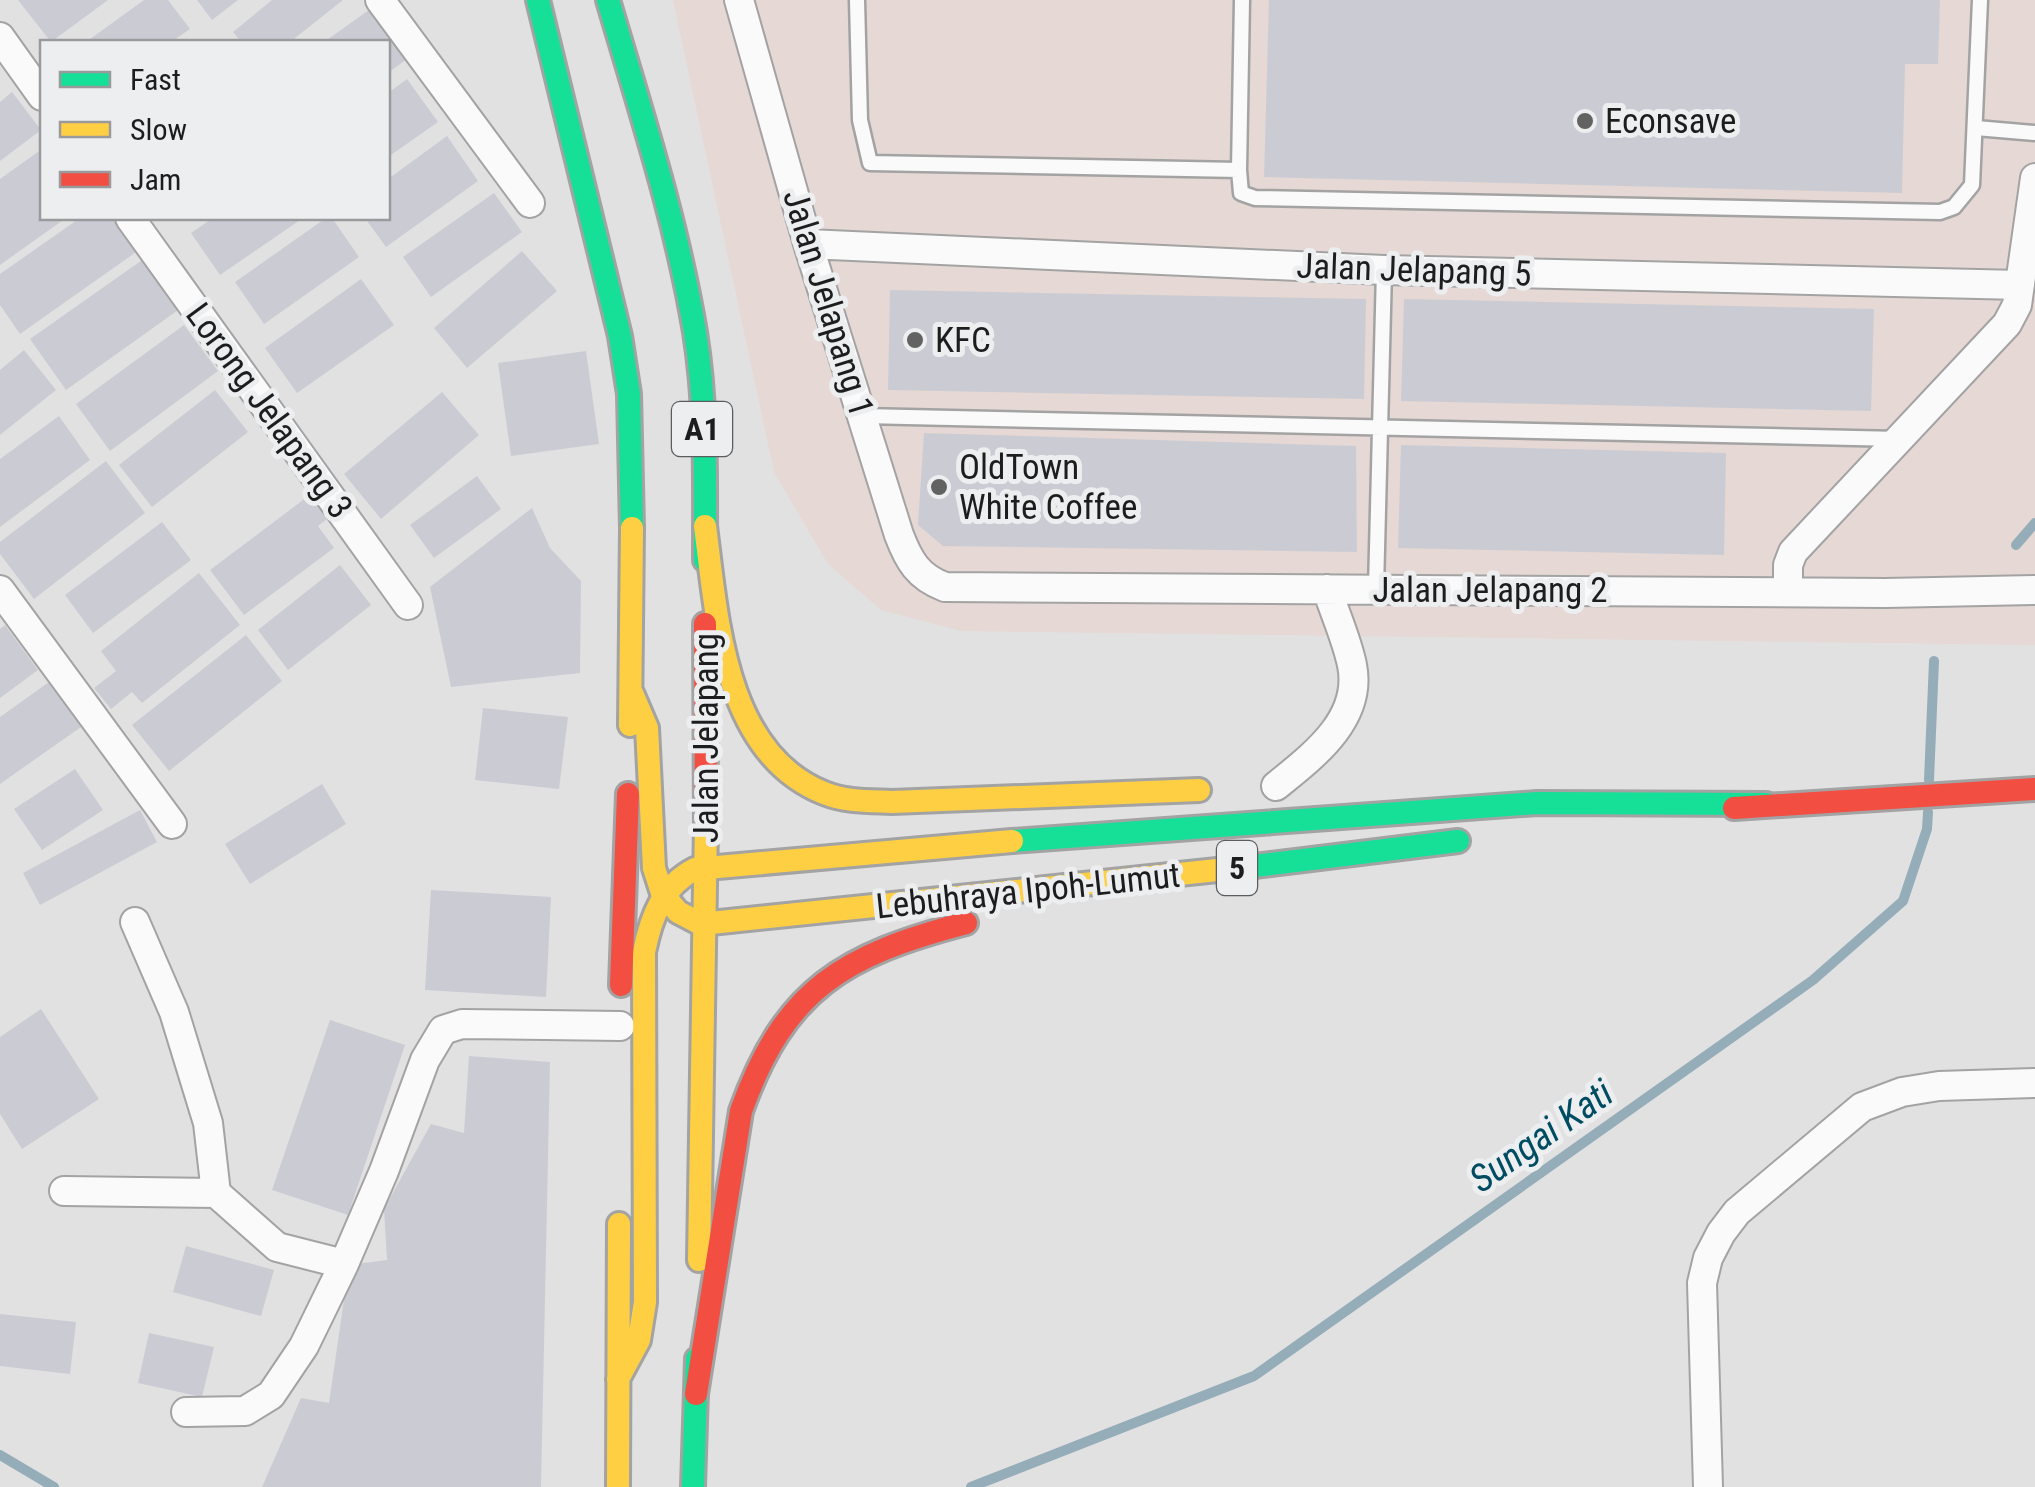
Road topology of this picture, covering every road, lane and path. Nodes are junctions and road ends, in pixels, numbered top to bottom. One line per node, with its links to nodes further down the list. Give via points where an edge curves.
1 (380, 0): 14 (street)
2 (538, 0): 30 (main road, A1, via 629,394)
3 (608, 0): 22 (main road, Jalan Jelapang / A1, via 695,333)
4 (739, 0): 16 (street, Jalan Jelapang 1)
5 (858, 0): 12 (lane, via 860,120 870,163)
6 (1242, 0): 12 (lane)
7 (1980, 0): 10 (lane)
8 (0, 37): 9 (street)
9 (40, 93)
10 (1976, 128): 11 (lane); 12 (lane, via 1972,185 1954,207 1940,212 1255,198 1242,193)
11 (2035, 132)
12 (1239, 170)
13 (2035, 178): 18 (street)
14 (530, 203)
15 (131, 220): 29 (street, Lorong Jelapang 3)
16 (808, 244): 17 (street, Jalan Jelapang 5); 19 (street, Jalan Jelapang 1)
17 (1384, 270): 18 (street, Jalan Jelapang 5); 20 (lane)
18 (2020, 285): 21 (street, via 2007,324)
19 (863, 416): 20 (lane); 23 (street, Jalan Jelapang 1, via 907,556 928,580)
20 (1380, 426): 21 (lane); 26 (lane)
21 (1900, 439): 28 (street, via 1793,552)
22 (705, 526): 34 (main road, via 728,676 742,709 787,768 818,791 892,802); 42 (main road, Jalan Jelapang / A1)
23 (945, 587): 24 (street, Jalan Jelapang 2)
24 (1327, 589): 26 (street, Jalan Jelapang 2); 32 (street, via 1352,664 1351,705 1334,732)
25 (0, 590): 38 (street)
26 (1376, 590): 28 (street, Jalan Jelapang 2)
27 (2035, 590): 28 (street, Jalan Jelapang 2)
28 (1788, 592)
29 (408, 606)
30 (632, 693): 43 (main road, via 647,728 649,844); 46 (main road, A1)
31 (1315, 786): 32 (main road)
32 (1267, 787)
33 (1432, 787): 36 (main road)
34 (1221, 789)
35 (2035, 789): 37 (main road, Lebuhraya Ipoh-Lumut / 5)
36 (1537, 803): 37 (main road, Lebuhraya Ipoh-Lumut / 5); 42 (main road, Lebuhraya Ipoh-Lumut / 5, via 1121,830)
37 (1766, 804): 39 (main road, Lebuhraya Ipoh-Lumut / 5)
38 (172, 824)
39 (1576, 827)
40 (1480, 838): 41 (main road, Lebuhraya Ipoh-Lumut / 5)
41 (1247, 867): 45 (main road, Lebuhraya Ipoh-Lumut / 5); 53 (main road, via 911,936 824,979 790,1012 751,1074)
42 (706, 869): 43 (main road, 5, via 681,875); 45 (main road, Jalan Jelapang / A1)
43 (665, 896): 45 (main road, via 689,921); 52 (main road, via 644,952 646,1302 639,1340)
44 (135, 922): 49 (street, via 174,1012 208,1124)
45 (706, 924): 53 (main road, Jalan Jelapang / A1)
46 (620, 1036): 51 (street, via 462,1024 443,1030)
47 (2035, 1083): 57 (street, via 1939,1086 1862,1108 1720,1233 1702,1284)
48 (64, 1191): 49 (street)
49 (216, 1193): 51 (street, via 277,1247)
50 (619, 1202): 52 (main road)
51 (344, 1264): 54 (street, via 271,1396 244,1411)
52 (618, 1379): 55 (main road)
53 (696, 1394): 56 (main road, Jalan Jelapang / A1)
54 (186, 1412)
55 (618, 1487)
56 (693, 1487)
57 (1708, 1487)

